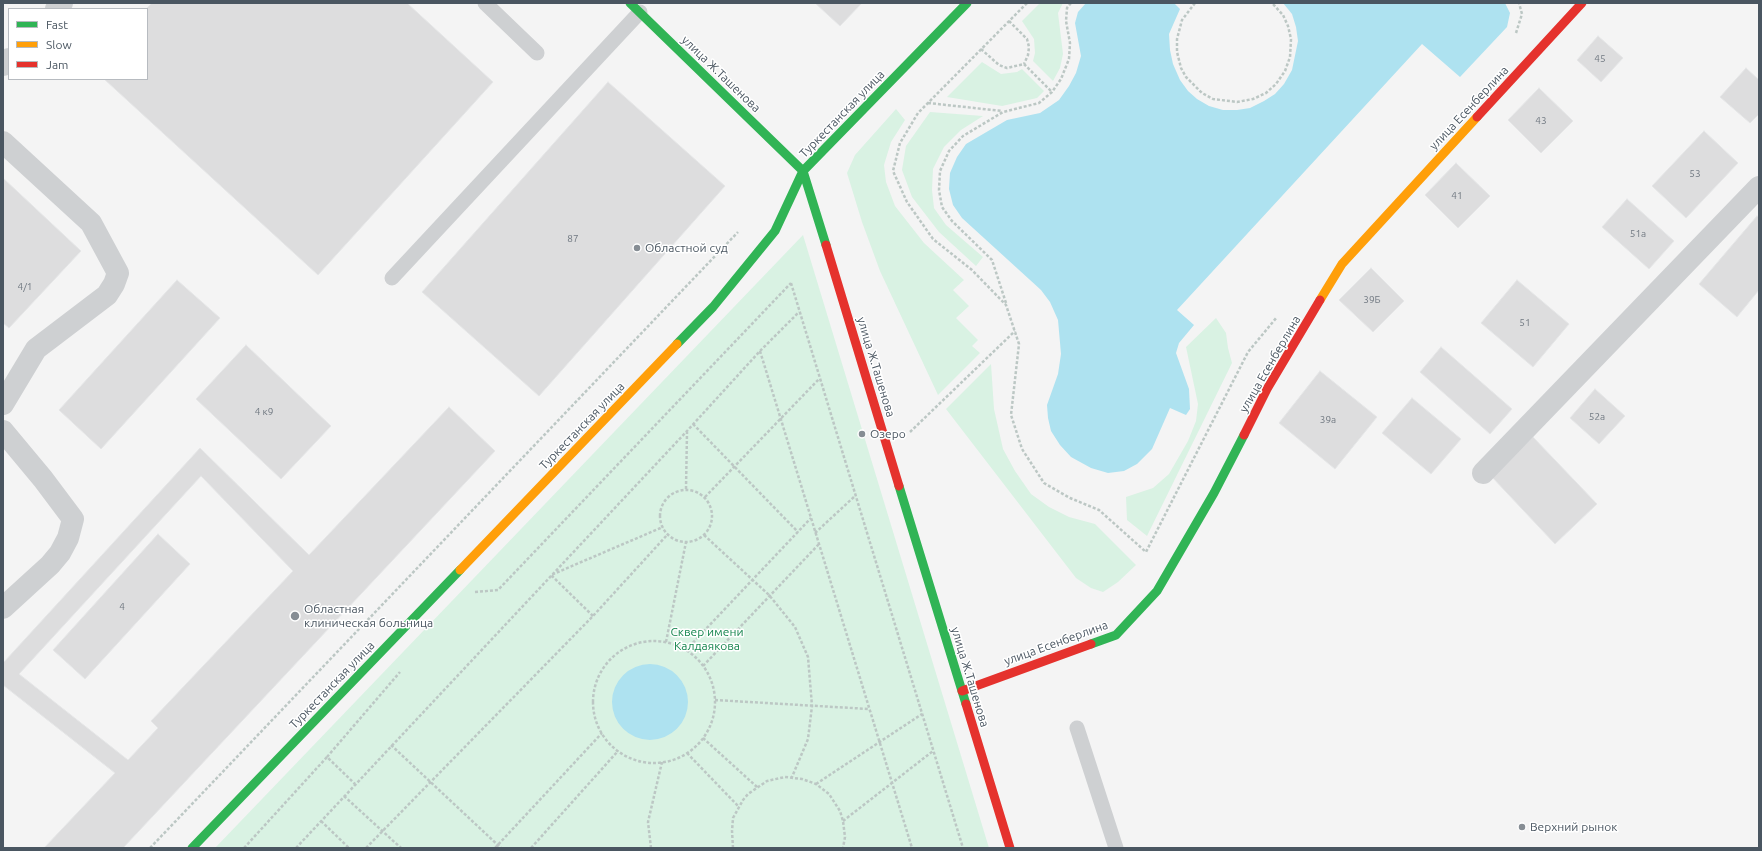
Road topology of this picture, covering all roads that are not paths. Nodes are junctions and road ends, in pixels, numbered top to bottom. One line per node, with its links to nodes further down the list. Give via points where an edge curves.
1 (485, 3): 5 (lane)
2 (967, 3): 7 (street, Туркестанская улица)
3 (1582, 3): 14 (street, улица Есенберлина, via 1342,264 1267,389 1214,493 1157,591 1116,635)
4 (635, 8): 7 (street, улица Ж.Ташенова); 9 (lane)
5 (537, 53)
6 (3, 142): 10 (street, via 90,223 118,273 107,295 36,349)
7 (803, 171): 14 (street, улица Ж.Ташенова); 16 (street, Туркестанская улица, via 775,231 713,307)
8 (1759, 187): 12 (street)
9 (392, 278)
10 (3, 404)
11 (3, 431): 13 (street, via 73,519 68,538 60,553)
12 (1483, 473)
13 (3, 608)
14 (962, 690): 17 (street, улица Ж.Ташенова)
15 (1077, 728): 18 (lane)
16 (192, 848)
17 (1010, 848)
18 (1116, 848)

